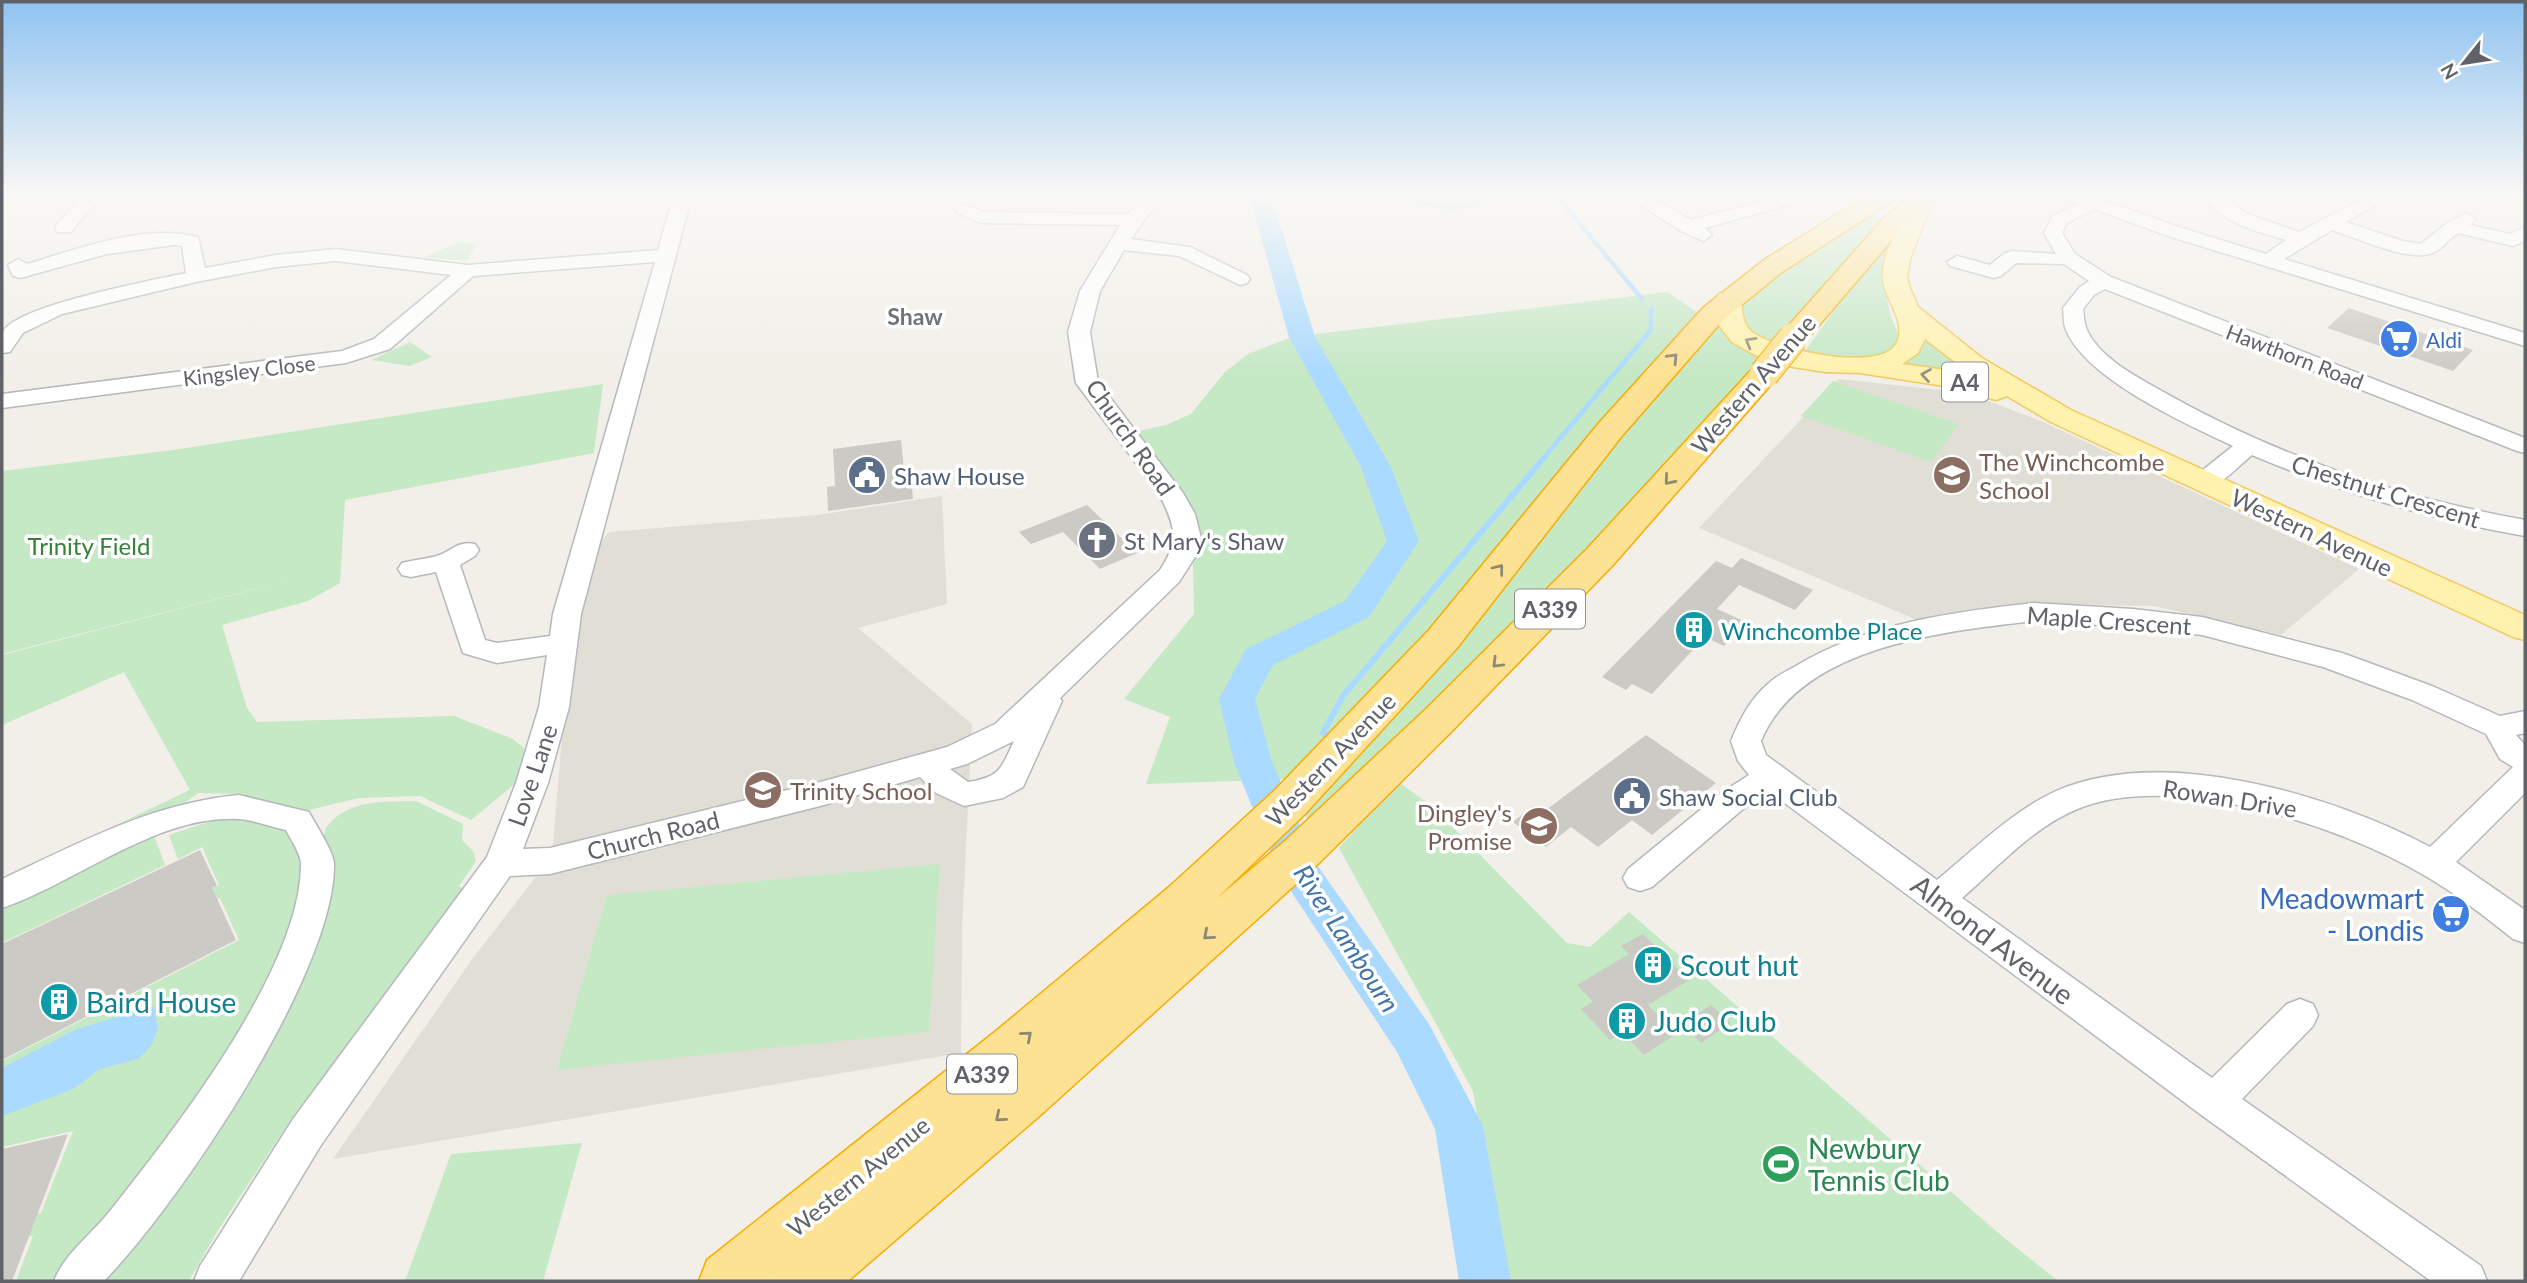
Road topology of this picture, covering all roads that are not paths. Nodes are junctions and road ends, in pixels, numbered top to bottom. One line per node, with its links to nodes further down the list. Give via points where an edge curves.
1 (89, 255): 15 (street, via 20,272)
2 (193, 255): 17 (street)
3 (666, 255): 16 (street); 35 (street, Love Lane, via 567,614)
4 (1112, 255): 36 (street, Church Road, via 1090,290 1079,332 1087,383 1171,493 1188,538 1170,576)
5 (1191, 255): 18 (street)
6 (1790, 255): 20 (highway, Western Avenue / A339)
7 (1865, 255): 45 (highway, Western Avenue / A339, one-way to 45, bridge, via 1592,566 1421,739 1323,832)
8 (1902, 255): 22 (main road, A4, via 1896,270 1899,295)
9 (2066, 255): 12 (street)
10 (2250, 255): 13 (street)
11 (2277, 255): 13 (street)
12 (2068, 258): 14 (street, via 2012,257 1994,272); 19 (street, Hawthorn Road)
13 (2268, 261): 24 (street)
14 (1957, 262)
15 (18, 265)
16 (468, 271): 17 (street, via 336,255); 27 (street, Kingsley Close, via 382,344 355,355)
17 (196, 276): 23 (street)
18 (1240, 279)
19 (2104, 281): 29 (street, Chestnut Crescent, via 2087,291 2073,308 2076,328 2090,346 2111,369 2152,395); 30 (street, Hawthorn Road)
20 (1728, 299): 26 (main road, A4, one-way to 20, via 1830,365 1762,348 1733,330 1725,309); 45 (highway, Western Avenue / A339, one-way to 20, via 1290,802 1443,639 1610,430)
21 (2, 312): 23 (street)
22 (1908, 312): 26 (main road, A4, via 1912,345 1894,359); 28 (main road, Western Avenue / A4, via 1972,364)
23 (34, 318): 25 (street, via 16,329)
24 (2525, 341)
25 (2, 347)
26 (1864, 366): 28 (main road, Western Avenue / A4, one-way to 26, via 1958,381)
27 (2, 401)
28 (2062, 416): 31 (main road, Western Avenue / A4)
29 (2248, 446): 31 (street); 32 (street, Chestnut Crescent, via 2404,501 2463,518)
30 (2525, 446)
31 (2203, 482): 34 (main road, Western Avenue / A4)
32 (2525, 528)
33 (411, 569): 35 (street, via 456,556 473,646 497,653)
34 (2525, 629)
35 (563, 643): 42 (street, Love Lane, via 554,707 532,783)
36 (1054, 686): 39 (street, Church Road, via 1006,732 956,756); 39 (street, Church Road, via 1012,779 992,790 964,794)
37 (2514, 726): 38 (street, via 2504,743); 41 (street, Maple Crescent, via 2332,660 2202,626 2034,612 1950,621 1856,647 1780,688 1757,715 1746,741 1753,761)
38 (2525, 760)
39 (926, 764): 42 (street, Church Road, via 550,861)
40 (2525, 774): 44 (street)
41 (1771, 776): 46 (street, via 1732,801); 48 (street, Almond Avenue)
42 (501, 863): 54 (street, Love Lane, via 307,1132)
43 (66, 864): 47 (street); 49 (street, via 33,892); 53 (street, via 158,824 238,807 293,817 312,835 319,860 309,925 260,1027 155,1185)
44 (2433, 864): 48 (street, Rowan Drive, via 2315,813 2248,796 2133,784 2093,790 2068,800 2013,834); 50 (street, Rowan Drive)
45 (1245, 875): 55 (highway, Western Avenue / A339, one-way to 45, via 1014,1047); 56 (highway, Western Avenue / A339, one-way to 56, via 1025,1096)
46 (1640, 878)
47 (2, 894)
48 (1939, 898): 52 (street, Almond Avenue)
49 (2, 908)
50 (2525, 929)
51 (2300, 1015): 52 (street)
52 (2214, 1102): 57 (street, Almond Avenue)
53 (75, 1281)
54 (215, 1281)
55 (728, 1281)
56 (804, 1281)
57 (2466, 1281)

